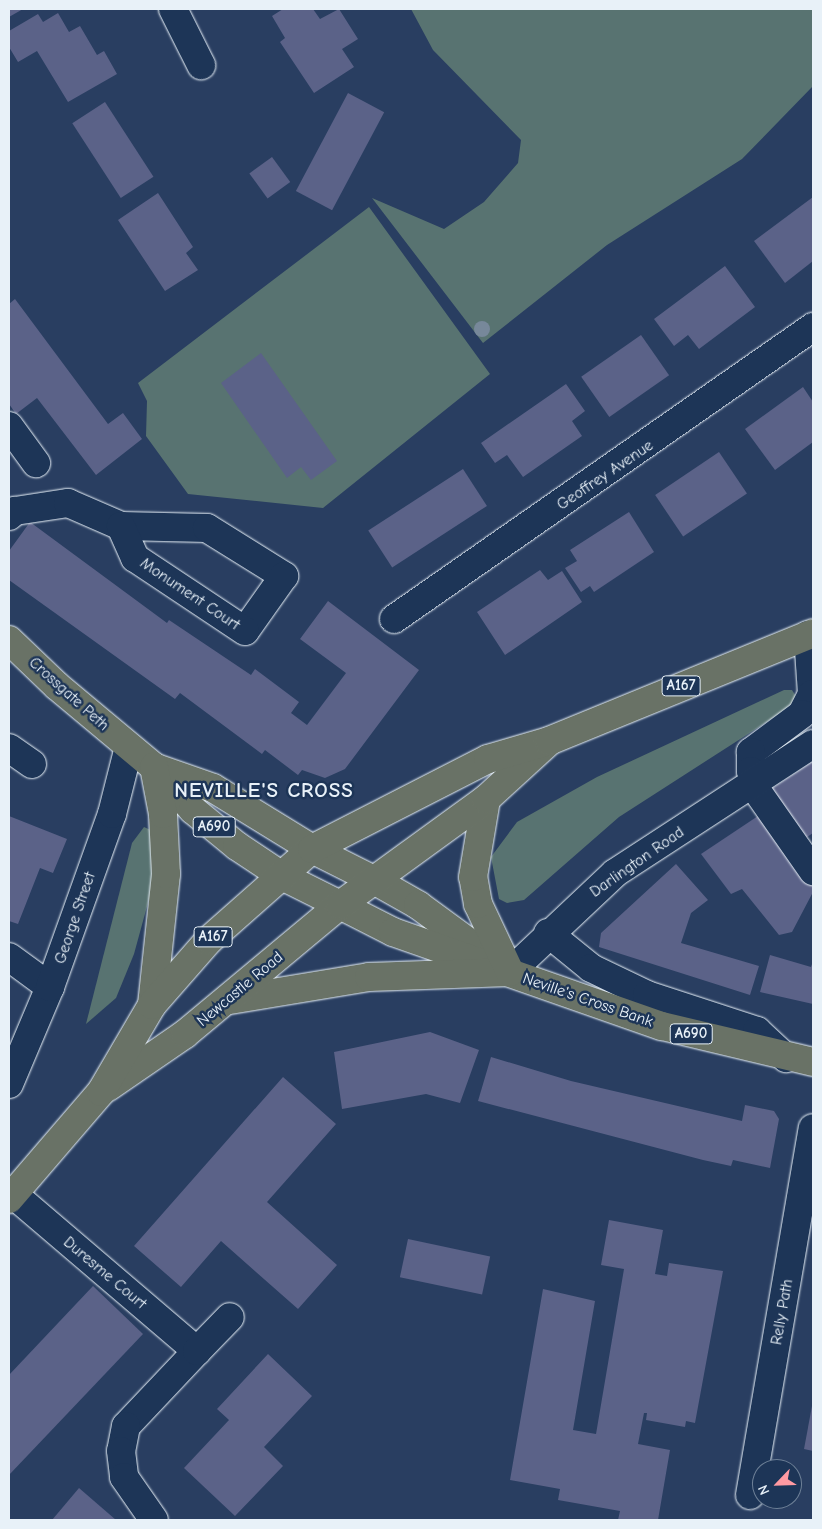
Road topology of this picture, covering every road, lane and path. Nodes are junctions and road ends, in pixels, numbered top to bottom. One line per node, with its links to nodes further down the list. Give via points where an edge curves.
1 (174, 9): 2 (street)
2 (201, 64)
3 (813, 327): 8 (street, Geoffrey Avenue)
4 (9, 426): 5 (street)
5 (36, 463)
6 (9, 516): 7 (street, Monument Court, via 15,511 68,503)
7 (121, 526): 7 (street, Monument Court, via 207,528 284,576 245,630 135,558)
8 (394, 619)
9 (811, 634): 11 (main road, A167); 17 (street, via 812,694 802,714 751,752)
10 (9, 640): 13 (main road, Crossgate Peth / A690)
11 (549, 741): 18 (main road, A167); 19 (main road, A167, via 488,759)
12 (813, 744): 17 (street, Darlington Road)
13 (129, 747): 16 (main road, A690); 27 (street, George Street, via 112,814)
14 (9, 748): 15 (street)
15 (32, 764)
16 (154, 767): 19 (main road, A690, via 213,788); 21 (main road, A690, via 193,810 237,846); 29 (main road, via 163,814 166,874)
17 (752, 783): 20 (street); 24 (street, Darlington Road, via 615,873)
18 (486, 799): 22 (main road, A167); 26 (main road, via 473,877 478,904)
19 (312, 849): 21 (main road, Newcastle Road / A167); 22 (main road, A690)
20 (813, 871)
21 (282, 876): 23 (main road, A690); 29 (main road, Newcastle Road / A167, via 209,940)
22 (374, 880): 23 (main road, Newcastle Road / A167); 26 (main road, Neville's Cross Bank / A690, via 418,905)
23 (340, 905): 26 (main road, Neville's Cross Bank / A690, via 392,932); 28 (main road, Newcastle Road / A167)
24 (548, 933): 26 (street, Darlington Road); 30 (street, via 591,968 647,995 757,1031)
25 (9, 957): 27 (street)
26 (510, 972): 28 (main road, via 369,977); 30 (main road, Neville's Cross Bank / A690, via 662,1026)
27 (50, 987): 32 (street, George Street)
28 (228, 1000): 33 (main road, Newcastle Road / A167)
29 (152, 1005): 33 (main road, Newcastle Road / A167)
30 (786, 1058): 31 (main road, Neville's Cross Bank / A690)
31 (813, 1062)
32 (9, 1084)
33 (101, 1092): 35 (main road, Newcastle Road / A167)
34 (813, 1128): 38 (street, Relly Path)
35 (11, 1197): 37 (street, Duresme Court)
36 (230, 1317): 37 (street)
37 (197, 1351): 39 (street, via 126,1426 121,1451 124,1477)
38 (750, 1495)
39 (154, 1520)

